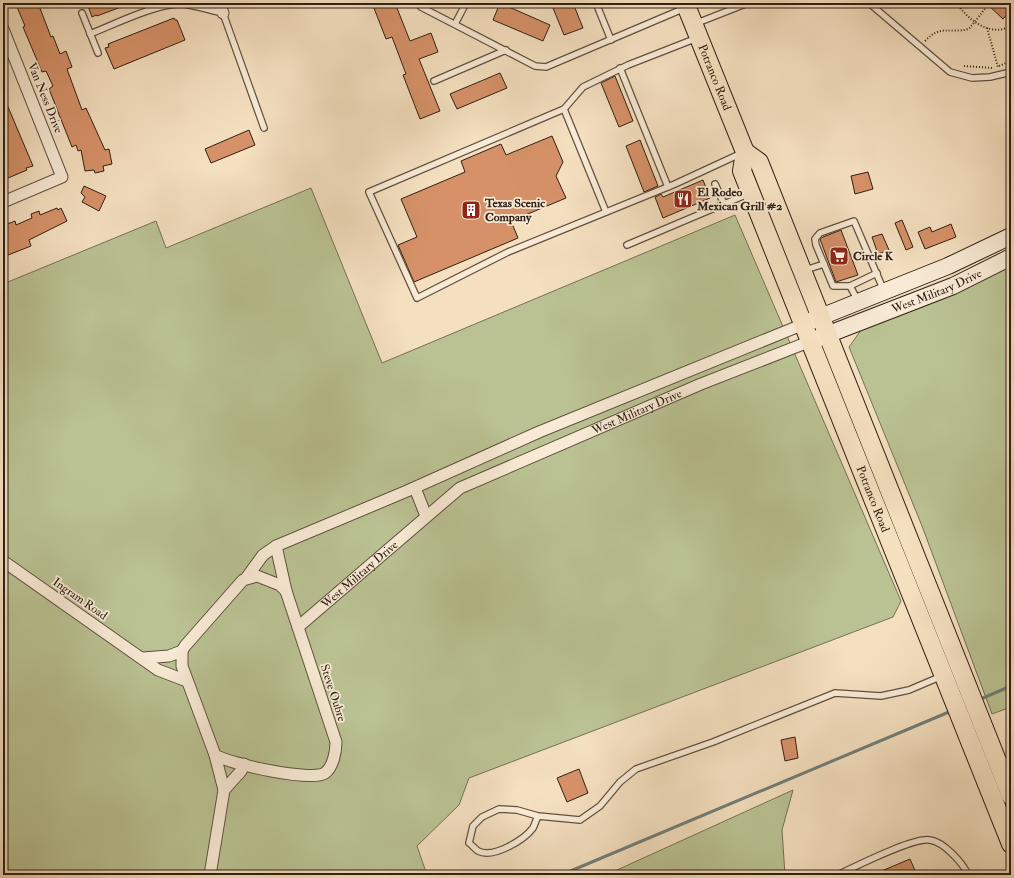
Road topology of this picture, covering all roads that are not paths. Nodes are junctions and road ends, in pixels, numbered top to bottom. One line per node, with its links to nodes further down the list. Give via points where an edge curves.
1 (418, 3): 9 (lane)
2 (466, 3): 9 (lane)
3 (596, 3): 13 (lane)
4 (748, 3): 11 (lane)
5 (868, 3): 17 (lane, via 950,72 972,78)
6 (686, 5): 11 (main road, Potranco Road); 13 (lane)
7 (221, 8): 12 (lane, via 182,4 159,7); 20 (lane)
8 (82, 13): 12 (lane)
9 (455, 24): 14 (lane)
10 (3, 29): 25 (street, Van Ness Drive, via 62,177)
11 (697, 30): 16 (lane); 21 (main road, Potranco Road)
12 (90, 34): 15 (lane)
13 (611, 40): 14 (lane, via 546,67 535,66)
14 (506, 50): 18 (lane)
15 (98, 53)
16 (620, 68): 19 (lane, via 583,87); 23 (lane)
17 (1011, 72)
18 (434, 81)
19 (564, 109): 27 (lane); 27 (lane, via 369,192 417,298 508,252)
20 (264, 128)
21 (744, 152): 23 (lane); 24 (main road, Potranco Road, via 742,171); 32 (main road, Potranco Road, via 759,162)
22 (715, 184): 26 (lane)
23 (668, 187): 27 (lane)
24 (751, 192): 26 (lane); 38 (main road, Potranco Road)
25 (3, 202)
26 (724, 204): 29 (lane)
27 (606, 212)
28 (1011, 236): 35 (main road, West Military Drive)
29 (627, 245)
30 (1011, 257): 39 (main road, West Military Drive, via 953,286)
31 (824, 264): 32 (lane); 33 (lane, via 816,246 816,239 820,233 854,221); 34 (lane, via 833,286)
32 (802, 271): 37 (main road, Potranco Road)
33 (877, 273): 34 (lane); 35 (lane)
34 (850, 286): 36 (lane)
35 (885, 292): 36 (main road, West Military Drive)
36 (859, 303): 37 (main road, West Military Drive)
37 (821, 318): 38 (main road, West Military Drive); 39 (main road, Potranco Road)
38 (804, 324): 40 (main road, Potranco Road); 41 (street, West Military Drive)
39 (828, 334): 40 (main road, West Military Drive); 57 (main road, Potranco Road)
40 (811, 341): 42 (street, West Military Drive, via 701,384); 52 (main road, Potranco Road)
41 (539, 432): 42 (street); 43 (street, West Military Drive)
42 (547, 451): 44 (street, West Military Drive, via 460,488)
43 (415, 488): 44 (street); 45 (street, West Military Drive)
44 (426, 516): 49 (street, West Military Drive)
45 (276, 546): 47 (street, West Military Drive, via 263,555); 48 (street, Steve Oubre)
46 (3, 561): 51 (street, Ingram Road)
47 (247, 577): 48 (street, via 257,576 270,580); 50 (street)
48 (286, 591): 49 (street, Steve Oubre)
49 (298, 627): 55 (street, Steve Oubre, via 336,742 336,752 325,772 316,776 305,777)
50 (182, 651): 51 (street, via 169,656); 53 (street, via 182,666)
51 (143, 658): 53 (street, Ingram Road, via 158,670)
52 (944, 675): 58 (lane, via 909,690 881,696 835,693 713,742 636,769 620,782 600,806 580,820); 59 (main road, Potranco Road)
53 (187, 681): 54 (street)
54 (215, 754): 55 (street, Steve Oubre, via 220,758); 56 (street)
55 (244, 764): 56 (street)
56 (224, 790): 60 (street)
57 (1011, 796)
58 (538, 816): 58 (lane, via 517,810 499,809 482,817 473,826 469,843 479,852 507,848 525,836)
59 (1011, 844)
60 (210, 875)
61 (837, 875): 62 (lane, via 909,843 930,840 947,848)
62 (968, 875)

